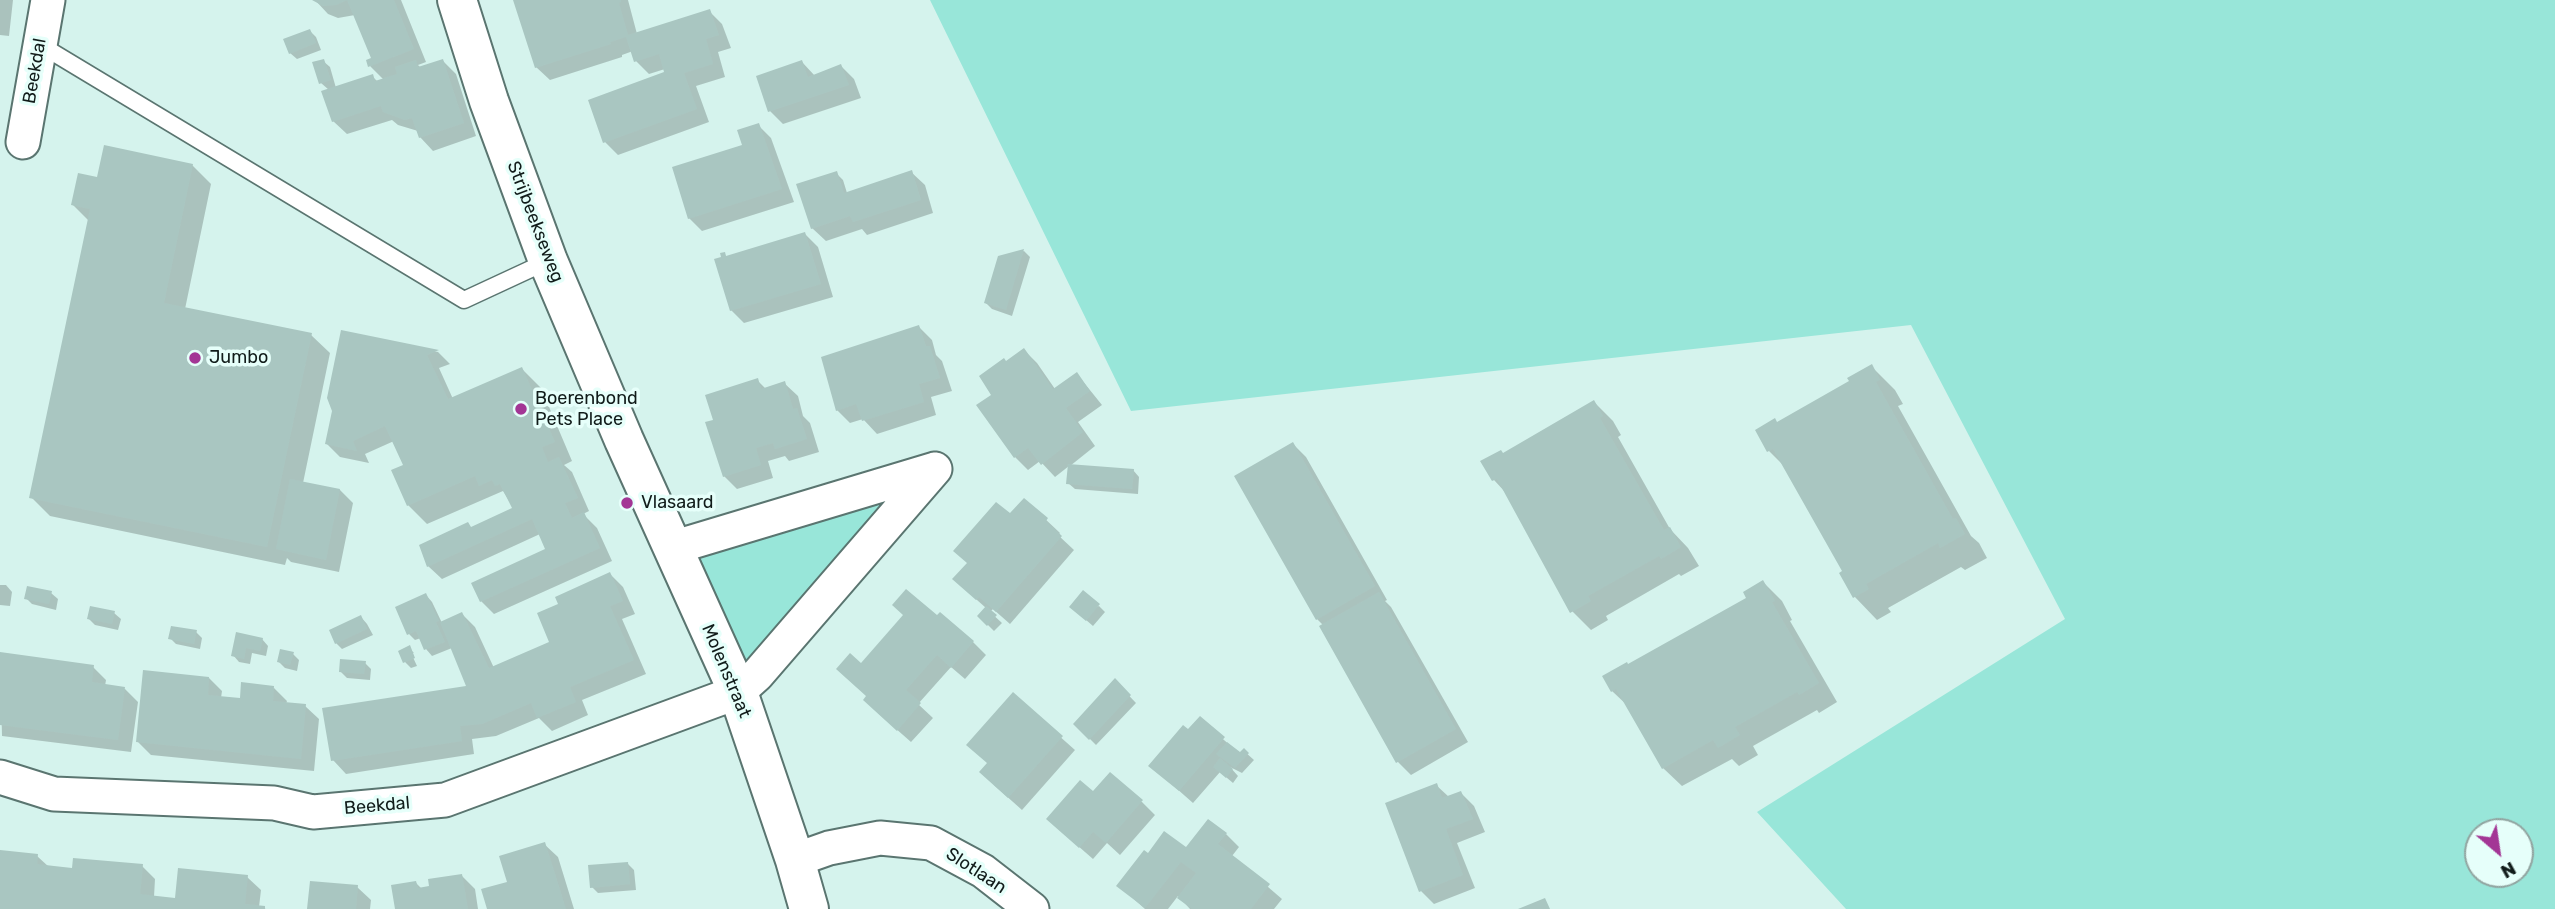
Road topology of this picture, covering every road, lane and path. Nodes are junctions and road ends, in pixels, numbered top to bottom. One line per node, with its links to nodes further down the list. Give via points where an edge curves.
1 (48, 0): 3 (street, Beekdal)
2 (457, 0): 5 (main road, Strijbeekseweg)
3 (40, 44): 4 (street, Beekdal); 5 (lane, via 464,300)
4 (23, 142)
5 (548, 261): 6 (main road, Strijbeekseweg)
6 (624, 440): 7 (main road, Molenstraat)
7 (672, 548): 8 (main road, Molenstraat); 8 (street, via 935,469)
8 (738, 692): 9 (street, Beekdal, via 445,800 313,812 274,803 54,794); 10 (main road, Molenstraat)
9 (0, 776)
10 (795, 860): 11 (main road, Molenstraat); 12 (street, Slotlaan, via 880,838 931,843 983,871)
11 (809, 909)
12 (1032, 909)

